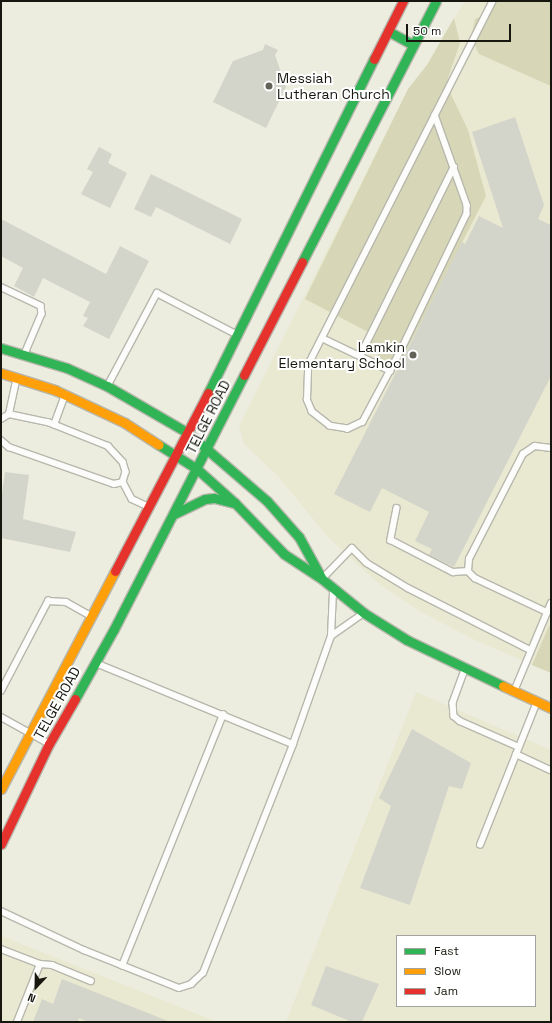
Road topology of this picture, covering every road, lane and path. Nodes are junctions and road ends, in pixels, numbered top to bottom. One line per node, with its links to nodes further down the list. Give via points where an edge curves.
1 (403, 1): 4 (main road, TELGE ROAD)
2 (436, 1): 5 (main road, TELGE ROAD)
3 (493, 1): 6 (lane)
4 (388, 31): 5 (main road); 9 (main road, TELGE ROAD)
5 (413, 45): 24 (main road, TELGE ROAD)
6 (435, 115): 7 (lane); 10 (lane)
7 (454, 167): 13 (lane); 14 (lane, via 467,205 467,214)
8 (1, 287): 12 (lane, via 41,306 42,314)
9 (238, 335): 17 (lane, via 157,293); 22 (main road, TELGE ROAD)
10 (322, 338): 13 (lane); 14 (lane, via 308,365 308,400 312,412 330,426 348,429 363,422)
11 (1, 348): 12 (main road)
12 (25, 354): 17 (main road, via 67,368)
13 (360, 356): 14 (lane)
14 (391, 371)
15 (1, 373): 16 (main road)
16 (17, 377): 18 (main road); 19 (lane)
17 (107, 386): 22 (main road)
18 (64, 394): 21 (lane); 26 (main road, via 125,423)
19 (10, 414): 20 (lane); 21 (lane)
20 (1, 419)
21 (54, 425): 28 (lane, via 108,446 123,462 126,472)
22 (188, 433): 24 (main road); 26 (main road, TELGE ROAD)
23 (1, 440): 28 (lane, via 9,447 114,484)
24 (208, 448): 27 (main road, TELGE ROAD); 34 (main road, via 248,483 299,537)
25 (551, 448): 33 (lane, via 535,446 523,454 469,559)
26 (176, 455): 27 (main road); 30 (main road, TELGE ROAD)
27 (197, 469): 29 (main road); 32 (main road, TELGE ROAD)
28 (123, 482): 30 (lane, via 132,499)
29 (235, 503): 32 (main road, via 214,498 205,499); 34 (main road, via 284,554)
30 (149, 507): 39 (main road, TELGE ROAD)
31 (397, 508): 33 (lane, via 391,540 453,572)
32 (174, 514): 42 (main road, TELGE ROAD)
33 (468, 571): 37 (lane, via 475,578)
34 (322, 578): 35 (main road); 41 (lane, via 352,548 367,563 408,588)
35 (333, 588): 38 (main road); 40 (lane)
36 (551, 603): 37 (lane)
37 (547, 612): 41 (lane)
38 (364, 613): 40 (lane); 43 (main road, via 407,640)
39 (93, 617): 44 (lane, via 66,602 48,601); 50 (main road, TELGE ROAD)
40 (332, 636): 52 (lane)
41 (530, 650): 45 (lane)
42 (95, 663): 48 (lane); 51 (main road, TELGE ROAD)
43 (465, 670): 45 (main road); 53 (lane, via 453,703 454,716)
44 (1, 691)
45 (514, 692): 46 (main road)
46 (537, 702): 47 (main road); 53 (lane)
47 (551, 708)
48 (222, 715): 52 (lane); 62 (lane)
49 (1, 716): 50 (lane)
50 (29, 732): 51 (lane); 56 (main road, TELGE ROAD)
51 (49, 744): 57 (main road, TELGE ROAD)
52 (294, 744): 62 (lane, via 203,973 191,984 179,988)
53 (519, 747): 54 (lane)
54 (516, 754): 55 (lane); 58 (lane)
55 (551, 770)
56 (1, 789)
57 (1, 844)
58 (480, 845)
59 (1, 911): 62 (lane)
60 (1, 949): 61 (lane)
61 (40, 964): 63 (lane, via 52,965); 64 (lane)
62 (122, 966)
63 (91, 981)
64 (17, 1022)

